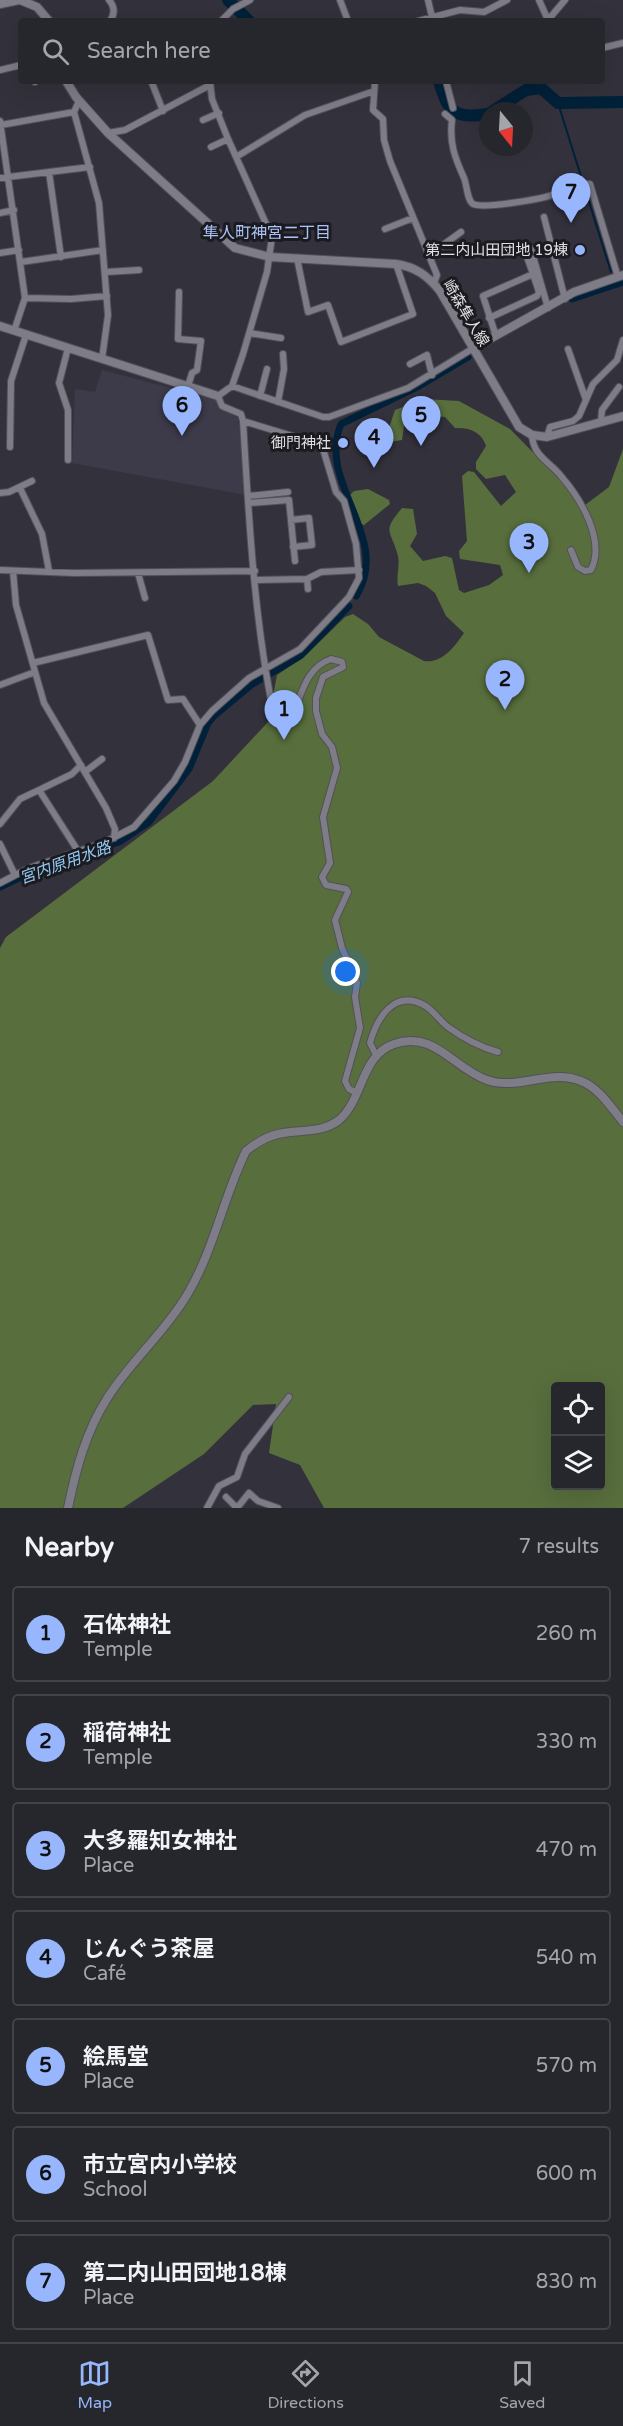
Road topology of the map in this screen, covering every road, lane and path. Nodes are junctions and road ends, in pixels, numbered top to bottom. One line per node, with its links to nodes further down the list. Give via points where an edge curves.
1 (21, 0): 11 (main road); 13 (main road, via 37,7)
2 (119, 0): 9 (street)
3 (250, 0): 15 (street)
4 (340, 0): 16 (street)
5 (429, 0): 12 (street)
6 (507, 0): 10 (street)
7 (539, 0): 18 (street)
8 (565, 0): 19 (street)
9 (111, 3): 14 (street)
10 (493, 3): 12 (street, via 484,12 460,10)
11 (0, 4)
12 (432, 16): 17 (street)
13 (46, 18)
14 (112, 18)
15 (224, 18)
16 (347, 18)
17 (427, 18)
18 (547, 18)
19 (550, 18)
20 (623, 43): 21 (street)
21 (605, 47)
22 (18, 66): 23 (street)
23 (0, 69)
24 (68, 84): 31 (main road, 崎森隼人線)
25 (152, 84): 33 (street)
26 (208, 84): 33 (street)
27 (210, 84): 35 (street)
28 (375, 84): 30 (street)
29 (447, 84): 32 (street)
30 (374, 91): 43 (street, via 305,115); 51 (street, via 373,110 383,119 384,140)
31 (79, 101): 34 (street); 40 (main road, 崎森隼人線)
32 (453, 108)
33 (163, 111): 40 (street)
34 (74, 112): 39 (street); 44 (street)
35 (219, 114): 37 (street); 41 (street)
36 (445, 114): 68 (street, via 452,120 452,149 473,204 537,200 590,184)
37 (203, 120)
38 (0, 121): 39 (street)
39 (1, 125): 47 (street)
40 (108, 134): 60 (main road, 崎森隼人線, via 225,241 240,251)
41 (228, 139): 42 (street); 43 (street)
42 (211, 147)
43 (236, 157): 60 (street, via 271,233)
44 (90, 167): 45 (street); 56 (street, via 99,203)
45 (49, 172): 47 (street); 59 (street)
46 (0, 178): 47 (street)
47 (9, 178): 48 (street)
48 (14, 210): 49 (street); 55 (street)
49 (0, 213)
50 (544, 217): 73 (street)
51 (413, 218): 52 (street); 58 (street)
52 (385, 229)
53 (461, 232): 58 (street)
54 (531, 249): 74 (street)
55 (19, 250): 57 (street); 63 (street)
56 (103, 250): 59 (street); 66 (street)
57 (0, 253)
58 (429, 255): 69 (street, via 437,275)
59 (61, 257): 63 (street)
60 (270, 257): 62 (main road, 崎森隼人線); 78 (street)
61 (526, 257): 67 (street)
62 (297, 258): 64 (main road, 崎森隼人線); 64 (street, via 308,312 328,305 341,342 413,314)
63 (21, 262): 72 (street)
64 (396, 264): 69 (main road, 崎森隼人線, via 416,269)
65 (139, 270): 66 (street)
66 (106, 272): 71 (street)
67 (533, 274): 75 (street, via 537,296); 75 (street, via 483,296)
68 (620, 276): 73 (street)
69 (434, 283): 85 (main road, 崎森隼人線)
70 (179, 292): 91 (street, via 178,339 201,341 197,370)
71 (107, 296): 72 (street); 87 (street)
72 (25, 298): 77 (street)
73 (565, 299): 74 (street)
74 (548, 308): 80 (street)
75 (489, 318): 80 (street)
76 (0, 326): 77 (street)
77 (14, 331): 79 (street)
78 (249, 333): 81 (street); 92 (street)
79 (26, 335): 83 (street); 103 (street, via 11,381)
80 (496, 336): 85 (street)
81 (281, 338)
82 (623, 340): 96 (street, via 618,360 600,375)
83 (68, 348): 87 (street); 104 (street, via 59,383 68,410)
84 (568, 349): 96 (street)
85 (472, 350): 90 (street); 101 (main road, 崎森隼人線, via 519,427)
86 (283, 354): 97 (street)
87 (102, 359): 91 (street)
88 (410, 364): 90 (street, via 427,356)
89 (267, 369): 95 (street)
90 (432, 375): 97 (street, via 329,417)
91 (188, 386): 94 (street)
92 (232, 386): 94 (street); 95 (street)
93 (619, 387): 100 (street, via 602,410)
94 (218, 396): 99 (street, via 222,406 241,414)
95 (260, 396): 97 (street)
96 (586, 401): 102 (street, via 579,416 550,427)
97 (278, 402)
98 (623, 416): 100 (main road)
99 (243, 421): 109 (street); 116 (street, via 319,444 323,449 336,492 344,501)
100 (601, 421): 102 (main road)
101 (532, 435): 102 (main road); 112 (street, via 536,452 560,475 586,513 594,540 591,570 578,567)
102 (547, 437)
103 (10, 447)
104 (68, 460)
105 (32, 481): 106 (street)
106 (20, 488): 108 (street); 118 (street, via 42,534)
107 (288, 492): 109 (street)
108 (0, 493)
109 (248, 499): 110 (street, via 289,500); 119 (street)
110 (291, 520): 111 (street); 111 (street, via 309,518 312,545)
111 (293, 547): 113 (street)
112 (571, 550)
113 (294, 561)
114 (0, 563): 115 (street)
115 (2, 570): 117 (street)
116 (359, 570): 121 (street, via 321,572); 126 (street, via 352,593 326,624 291,655)
117 (13, 571): 118 (street); 125 (street, via 15,599)
118 (49, 571): 120 (street)
119 (255, 571): 120 (street); 122 (street)
120 (138, 573): 124 (street)
121 (307, 579): 122 (street); 123 (street)
122 (256, 580): 126 (street)
123 (308, 589)
124 (145, 597)
125 (33, 663): 127 (street); 129 (street, via 148,635 167,699 183,699)
126 (266, 670): 129 (street, via 236,689); 142 (street, via 275,720 295,709 314,669 331,659 342,662 343,667 324,677 316,698 318,723 332,747 337,768 323,817 330,863 322,877 326,885 346,888 348,892 335,920 357,983 360,1028 345,1081)
127 (35, 672): 128 (street); 131 (street, via 44,703)
128 (0, 685)
129 (200, 725): 135 (street, via 169,788 141,820)
130 (102, 759): 132 (street)
131 (81, 765): 132 (street); 133 (street, via 72,774)
132 (86, 771): 135 (street, via 113,823)
133 (39, 790): 134 (street, via 20,799); 137 (street)
134 (0, 825)
135 (114, 838): 137 (street)
136 (0, 844): 138 (street)
137 (78, 851): 138 (street)
138 (15, 875): 139 (street)
139 (0, 883)
140 (498, 1052): 141 (street, via 449,1027 425,1005 411,1001 384,1010 370,1042)
141 (376, 1057): 142 (street); 143 (street, via 393,1044 419,1040 436,1046 486,1079 517,1083 569,1077 590,1085)
142 (357, 1093): 146 (street, via 348,1110 326,1127 277,1134 246,1151 187,1296 109,1395 85,1440)
143 (623, 1122)
144 (289, 1397): 147 (street, via 245,1454 237,1477 219,1486)
145 (225, 1497): 148 (street)
146 (68, 1508)
147 (207, 1508)
148 (237, 1508): 149 (street, via 249,1493)
149 (278, 1508)

